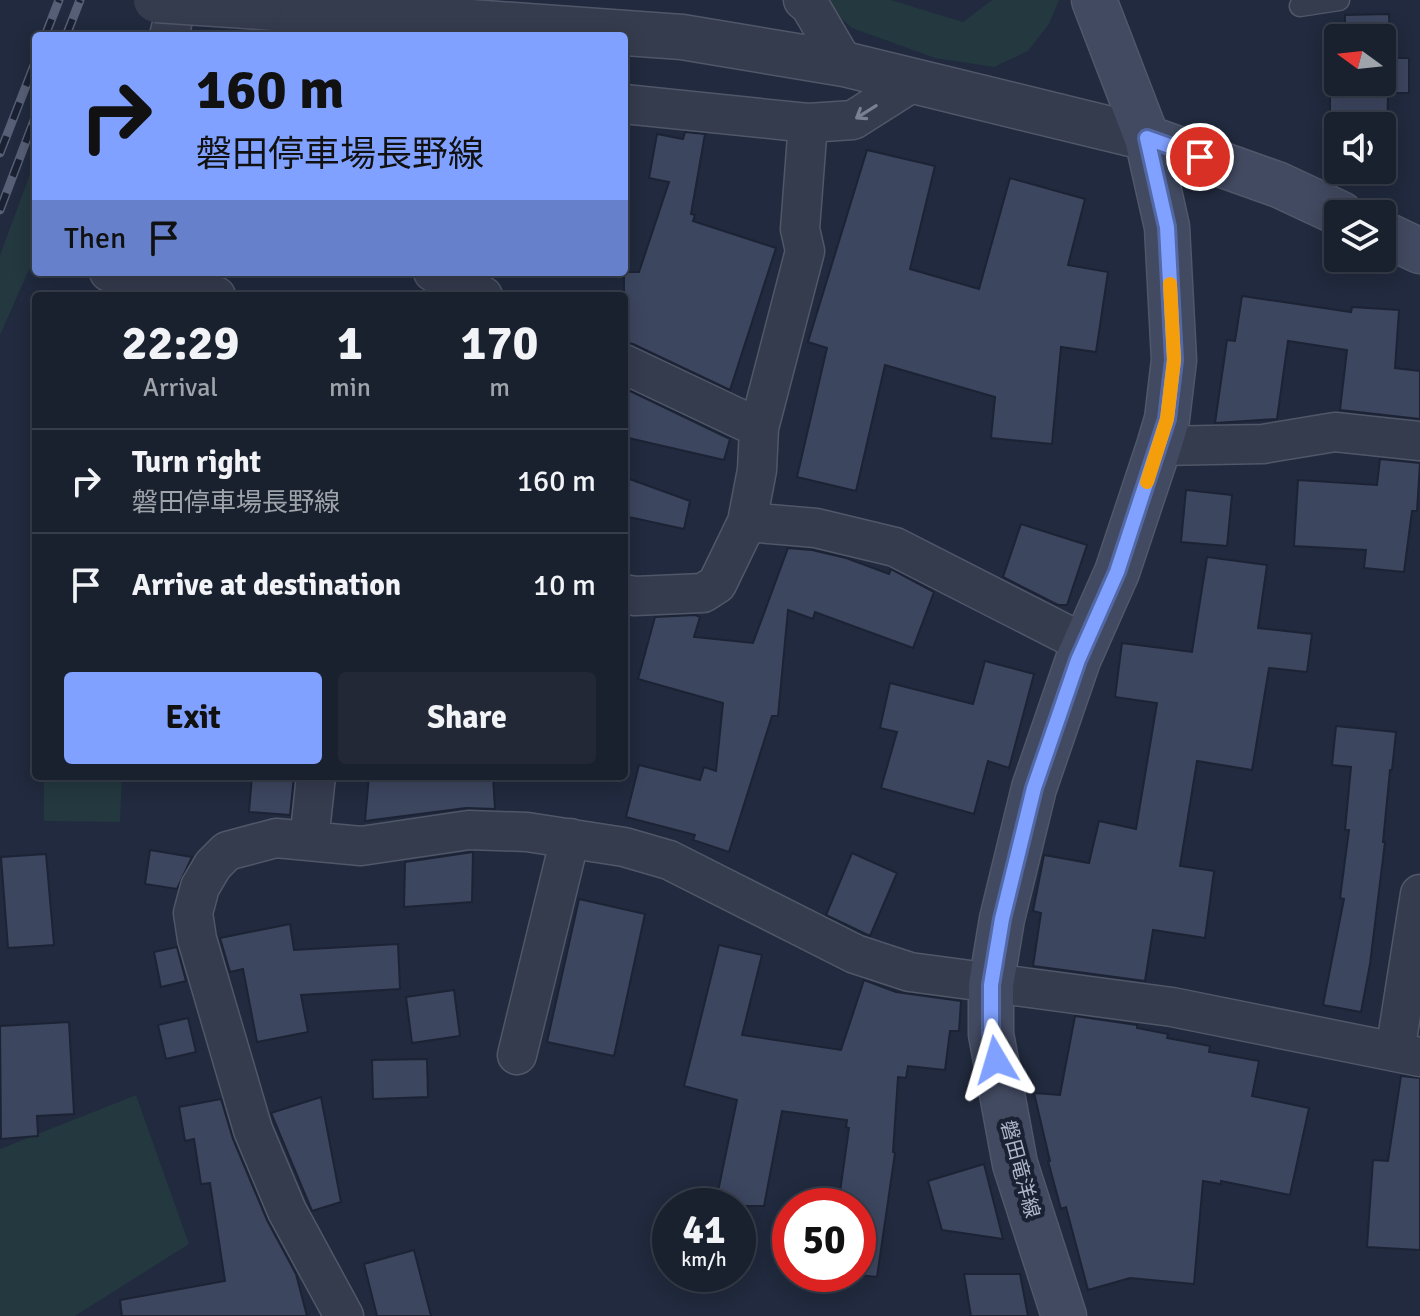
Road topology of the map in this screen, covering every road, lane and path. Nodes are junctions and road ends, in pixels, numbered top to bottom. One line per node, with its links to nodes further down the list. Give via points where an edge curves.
1 (156, 0): 8 (street, bridge)
2 (178, 0): 7 (street)
3 (803, 0): 10 (street)
4 (1094, 0): 14 (main road, 磐田竜洋線)
5 (1339, 0): 6 (lane)
6 (1300, 6)
7 (170, 32)
8 (612, 32)
9 (628, 33): 10 (street, bridge)
10 (844, 64): 11 (street)
11 (916, 80): 13 (street, one-way to 13, via 853,120); 14 (street)
12 (628, 104): 13 (street)
13 (808, 123): 23 (street, via 800,229 805,251)
14 (1147, 138): 15 (main road); 25 (main road, 磐田竜洋線, via 1167,227 1174,360)
15 (1324, 206)
16 (1396, 240): 17 (main road)
17 (1420, 251)
18 (137, 276): 20 (street)
19 (439, 276): 21 (street)
20 (215, 287)
21 (474, 292)
22 (628, 366): 23 (street)
23 (759, 428): 26 (street)
24 (1420, 441): 25 (street, via 1335,432 1263,444)
25 (1159, 446): 28 (main road, 磐田竜洋線, via 1117,572)
26 (747, 522): 27 (street, via 717,584 703,593); 28 (street, via 816,528 895,547)
27 (628, 595)
28 (1085, 644): 33 (main road, 磐田竜洋線, via 1034,788)
29 (316, 780): 31 (street)
30 (570, 838): 31 (street, via 469,830 361,846); 33 (street, via 669,860 855,954 910,972); 35 (street)
31 (309, 841): 36 (street, via 276,838 227,851 200,887 193,913 253,1130 287,1211)
32 (1420, 894): 34 (street)
33 (991, 985): 34 (street, via 1172,1007); 37 (main road, 磐田竜洋線, via 991,1034 1015,1164)
34 (1408, 1054)
35 (517, 1055)
36 (344, 1316)
37 (1064, 1316)

